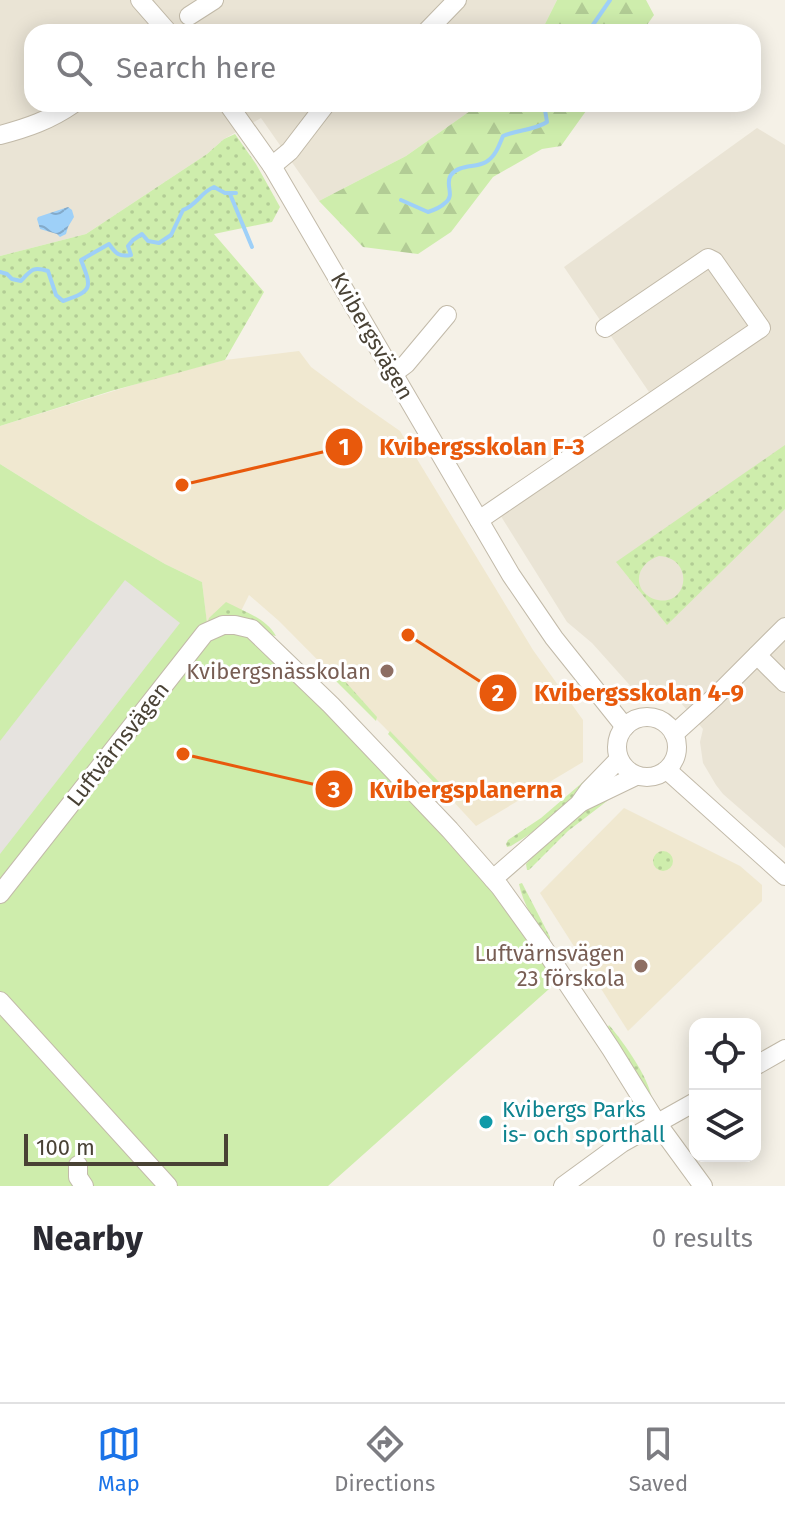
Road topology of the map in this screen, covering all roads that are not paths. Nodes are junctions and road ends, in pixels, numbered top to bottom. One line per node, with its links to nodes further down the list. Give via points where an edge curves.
1 (140, 0): 5 (street)
2 (214, 0): 4 (street)
3 (457, 0): 6 (street)
4 (189, 16)
5 (161, 24)
6 (434, 24)
7 (62, 112): 10 (street)
8 (234, 112): 11 (street, Kvibergsvägen)
9 (320, 112): 11 (street)
10 (0, 135)
11 (272, 166): 14 (street, Kvibergsvägen)
12 (447, 315): 14 (street)
13 (605, 328): 15 (street, via 708,258 761,328)
14 (394, 373): 15 (street, Kvibergsvägen)
15 (479, 520): 19 (street, Kvibergsvägen, via 534,612)
16 (785, 627): 17 (street)
17 (757, 655): 18 (street); 20 (street)
18 (785, 683)
19 (625, 727): 20 (street, via 635,719 654,718); 21 (street, via 618,738)
20 (674, 734): 22 (street, via 677,753)
21 (619, 759): 23 (street); 24 (street)
22 (667, 770): 23 (street, via 652,777); 25 (street)
23 (636, 776): 24 (street)
24 (579, 804): 26 (street)
25 (785, 876)
26 (493, 879): 27 (street, Luftvärnsvägen, via 265,639 252,629 223,625 205,633); 32 (street, Luftvärnsvägen, via 558,968)
27 (0, 894)
28 (0, 1001): 35 (street)
29 (785, 1049): 30 (street)
30 (761, 1063)
31 (689, 1105): 32 (street)
32 (657, 1123): 36 (street); 37 (street, Luftvärnsvägen)
33 (78, 1165): 34 (street)
34 (84, 1186)
35 (168, 1186)
36 (563, 1186)
37 (703, 1186)

